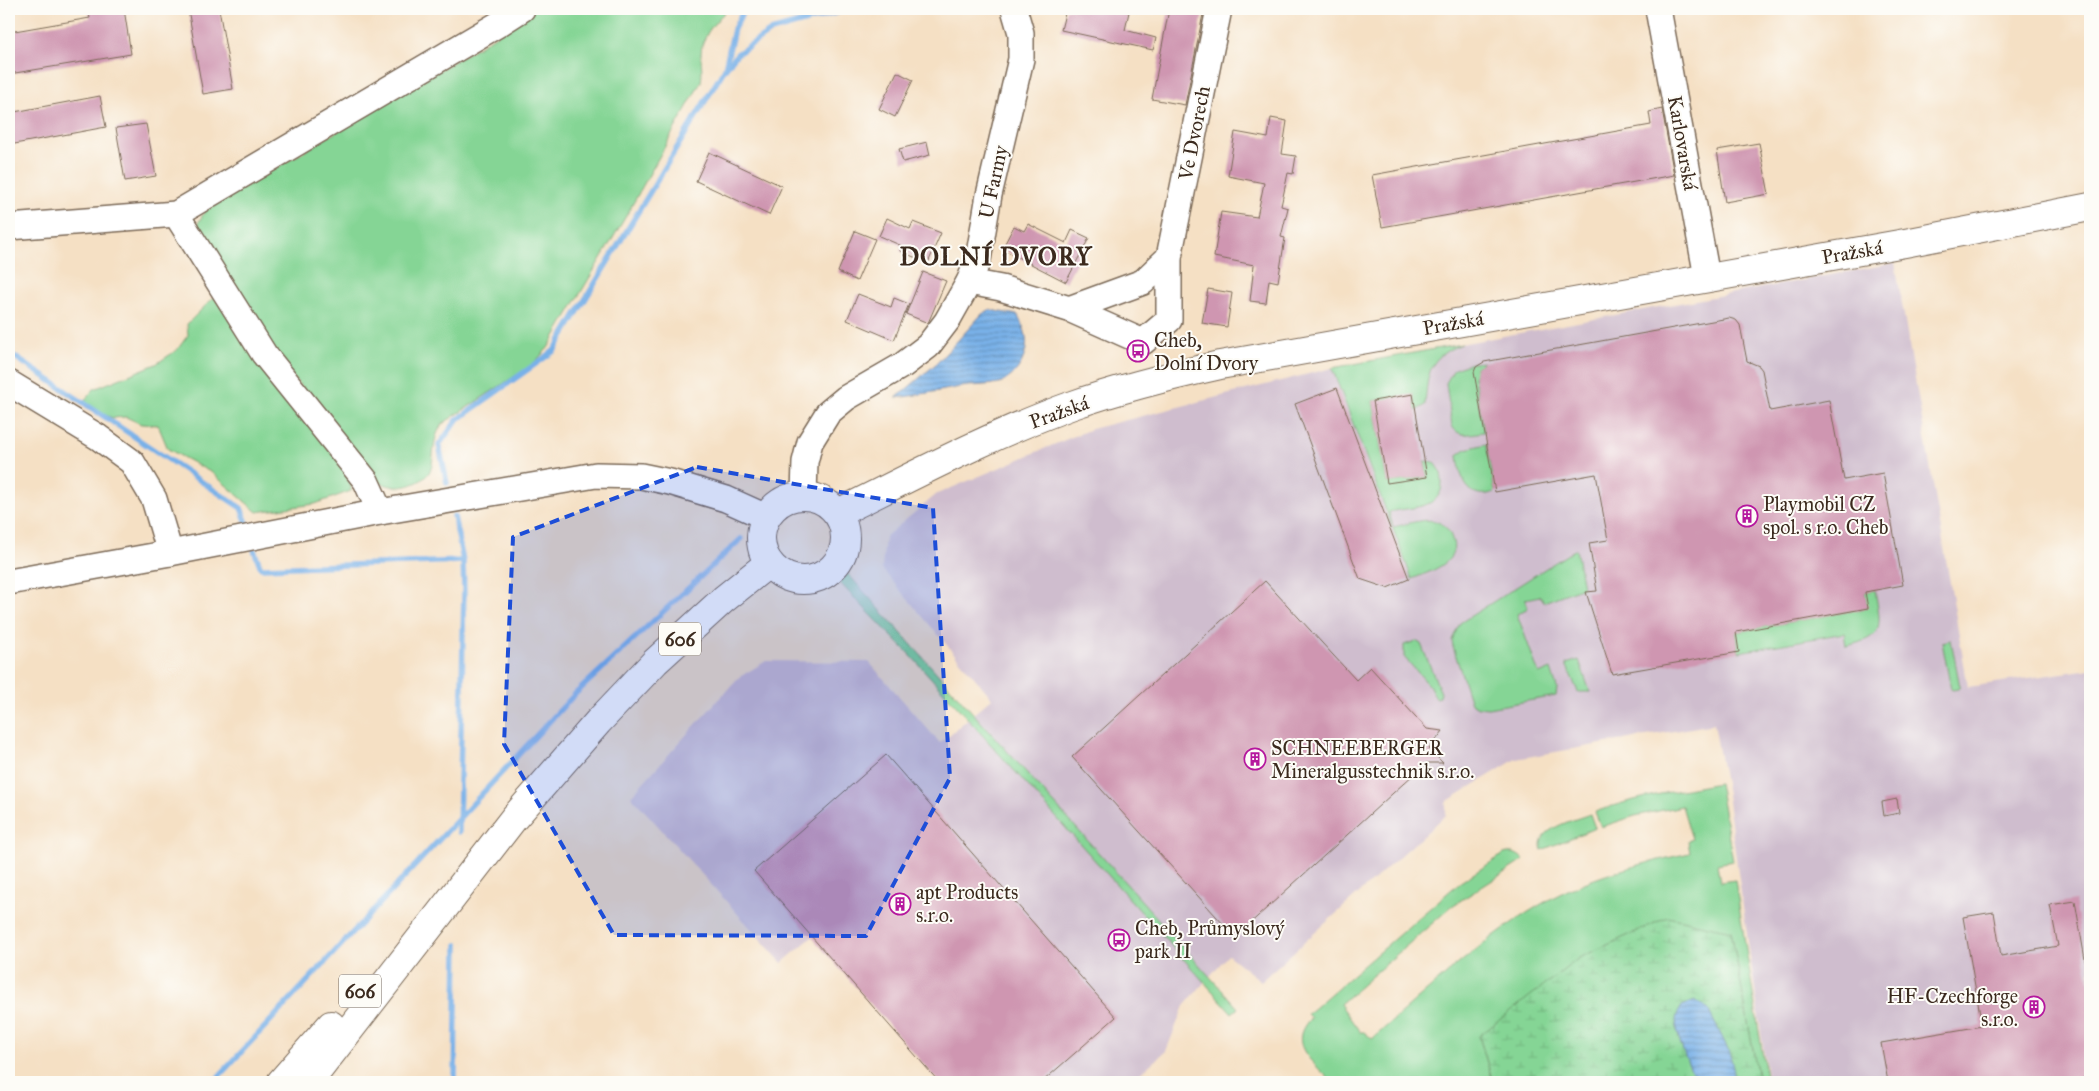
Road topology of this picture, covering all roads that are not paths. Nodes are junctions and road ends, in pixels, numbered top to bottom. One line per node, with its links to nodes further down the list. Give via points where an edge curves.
1 (522, 9): 6 (street)
2 (1014, 9): 10 (street, U Farmy, via 1021,32 1021,59 989,195 978,260)
3 (1219, 9): 8 (street, Ve Dvorech)
4 (1658, 9): 9 (street, Karlovarská)
5 (2090, 207): 9 (main road, Pražská)
6 (176, 214): 7 (street); 14 (street, via 264,354 366,481)
7 (9, 227)
8 (1169, 257): 11 (street, via 1143,282); 11 (street, Ve Dvorech, via 1169,320 1143,342)
9 (1707, 277): 15 (main road, Pražská, via 1169,376 1073,405 1022,425)
10 (969, 282): 11 (street, Ve Dvorech); 13 (street, U Farmy, via 948,321 928,346 903,366 846,398 828,413 810,442 805,462)
11 (1069, 309)
12 (9, 383): 17 (street, via 98,437 132,462 154,499)
13 (804, 495): 15 (main road, via 829,503); 16 (main road, via 782,501)
14 (380, 512): 16 (street, via 575,477 615,474 686,486); 17 (street)
15 (838, 513): 18 (main road, via 843,522 846,543 840,559 828,573 803,580 790,578)
16 (766, 517): 18 (main road, via 761,541)
17 (170, 553): 19 (street)
18 (769, 563): 20 (main road, 606, via 724,599 656,662 598,722 514,818)
19 (9, 582)
20 (447, 906): 21 (main road, 606, via 376,972); 22 (main road, 606); 23 (main road, via 372,1023)
21 (281, 1082)
22 (309, 1082)
23 (329, 1082)

